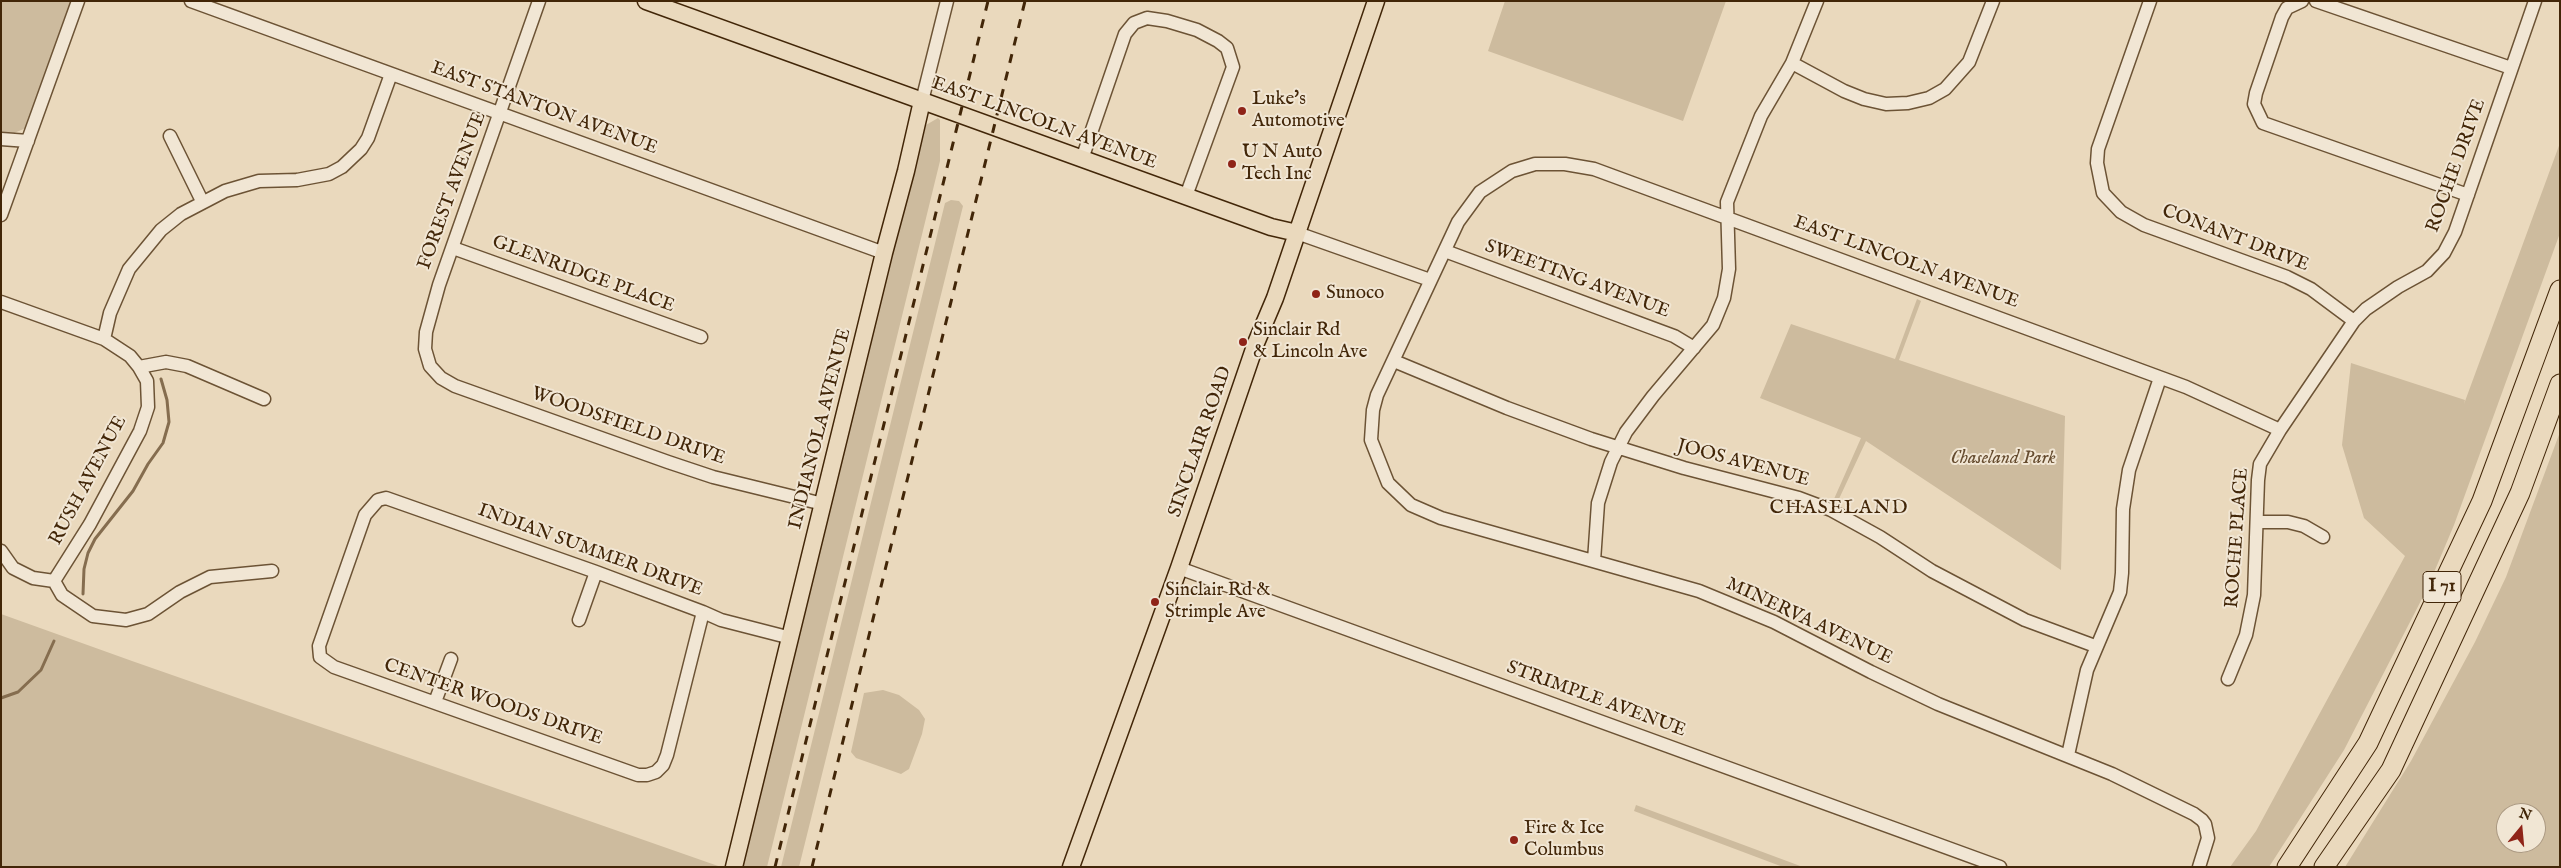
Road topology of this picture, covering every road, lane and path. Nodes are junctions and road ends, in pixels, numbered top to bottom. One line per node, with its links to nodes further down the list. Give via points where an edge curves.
1 (78, 1): 20 (street)
2 (191, 1): 15 (street, EAST STANTON AVENUE)
3 (540, 1): 17 (street, FOREST AVENUE)
4 (646, 1): 16 (main road, EAST LINCOLN AVENUE)
5 (947, 1): 16 (street, INDIANOLA AVENUE)
6 (1376, 1): 27 (main road, SINCLAIR ROAD)
7 (1817, 1): 13 (street)
8 (1993, 1): 13 (street, via 1969,62 1944,89 1929,98 1886,104 1864,99)
9 (2150, 1): 34 (street, CONANT DRIVE, via 2098,149 2102,193 2121,212 2144,225 2287,277 2311,289)
10 (2316, 1): 14 (street)
11 (2534, 1): 14 (street, ROCHE DRIVE)
12 (2299, 2): 22 (street, via 2287,8 2282,17 2256,93 2254,104 2263,123)
13 (1792, 63): 26 (street, via 1761,116 1746,150 1728,202)
14 (2511, 68): 22 (street, ROCHE DRIVE)
15 (391, 74): 17 (street, EAST STANTON AVENUE); 24 (street, via 368,138 361,150 342,167 329,174 304,179 259,181)
16 (922, 101): 21 (main road, EAST LINCOLN AVENUE); 30 (main road, INDIANOLA AVENUE)
17 (501, 114): 28 (street, FOREST AVENUE); 30 (street, EAST STANTON AVENUE)
18 (170, 136): 24 (street)
19 (1, 139): 20 (street)
20 (28, 141): 25 (street)
21 (1082, 159): 23 (main road, EAST LINCOLN AVENUE); 23 (street, via 1126,34 1134,23 1147,18 1183,26 1227,48 1233,68)
22 (2468, 195): 34 (street, ROCHE DRIVE, via 2451,241 2436,263 2366,309)
23 (1186, 196): 27 (main road, EAST LINCOLN AVENUE, via 1271,227)
24 (202, 201): 36 (street, via 161,230 134,262 118,291)
25 (1, 215)
26 (1727, 218): 29 (street, EAST LINCOLN AVENUE, via 1594,169 1536,164 1512,171 1480,192 1458,222); 37 (street, via 1729,269 1724,298 1713,325); 41 (street, EAST LINCOLN AVENUE)
27 (1297, 233): 31 (street, EAST LINCOLN AVENUE); 52 (main road, SINCLAIR ROAD)
28 (453, 248): 35 (street, GLENRIDGE PLACE); 39 (street, FOREST AVENUE, via 426,332 425,349)
29 (1445, 251): 31 (street, EAST LINCOLN AVENUE); 37 (street, SWEETING AVENUE, via 1674,336)
30 (884, 253): 47 (main road, INDIANOLA AVENUE)
31 (1430, 280): 38 (street, EAST LINCOLN AVENUE)
32 (2560, 290): 69 (highway, I 71, via 2482,501 2381,716 2368,743)
33 (1, 302): 36 (street)
34 (2354, 322): 44 (street, ROCHE DRIVE)
35 (701, 338)
36 (104, 339): 40 (street, via 130,356)
37 (1694, 348): 45 (street, via 1653,396)
38 (1394, 361): 45 (street, JOOS AVENUE, via 1507,408); 46 (street, EAST LINCOLN AVENUE, via 1377,395 1371,440)
39 (430, 366): 47 (street, WOODSFIELD DRIVE, via 455,386 668,462 713,477)
40 (139, 367): 43 (street, via 166,362 187,366); 55 (street, RUSH AVENUE, via 147,381 148,407 140,431 90,524)
41 (2160, 378): 44 (street, EAST LINCOLN AVENUE); 59 (street, via 2129,470 2120,592)
42 (2560, 384): 70 (highway, I 71, via 2520,493 2391,770)
43 (264, 399)
44 (2280, 430): 48 (street, ROCHE PLACE, via 2260,464)
45 (1618, 448): 51 (street, via 1610,462 1598,503); 59 (street, JOOS AVENUE, via 1800,498 1831,510 1932,571 2024,620)
46 (1388, 483): 51 (street, MINERVA AVENUE, via 1411,505 1441,518)
47 (823, 504): 58 (main road, INDIANOLA AVENUE)
48 (2257, 522): 49 (street, via 2288,522 2304,526); 62 (street, ROCHE PLACE, via 2251,616)
49 (2323, 537)
50 (1, 551): 55 (street, via 12,568 32,578)
51 (1594, 561): 64 (street, MINERVA AVENUE, via 1699,591 1751,612 1938,704)
52 (1179, 568): 66 (main road, SINCLAIR ROAD); 67 (street, STRIMPLE AVENUE)
53 (272, 571): 55 (street, via 210,577 148,614 126,620 93,616 62,596)
54 (596, 572): 56 (street, INDIAN SUMMER DRIVE); 57 (street); 60 (street, INDIAN SUMMER DRIVE, via 394,499 378,500 365,515 321,636)
55 (54, 581)
56 (703, 612): 58 (street, INDIAN SUMMER DRIVE, via 721,620); 63 (street, CENTER WOODS DRIVE, via 668,755 656,772 638,775)
57 (579, 620)
58 (791, 638): 65 (main road, INDIANOLA AVENUE)
59 (2095, 646): 64 (street)
60 (320, 657): 63 (street, CENTER WOODS DRIVE, via 334,667)
61 (451, 660): 63 (street)
62 (2228, 679)
63 (435, 702)
64 (2068, 755): 68 (street, MINERVA AVENUE, via 2194,814 2205,824 2208,838)
65 (734, 867)
66 (1071, 867)
67 (2000, 867)
68 (2199, 867)
69 (2287, 867)
70 (2324, 867)

